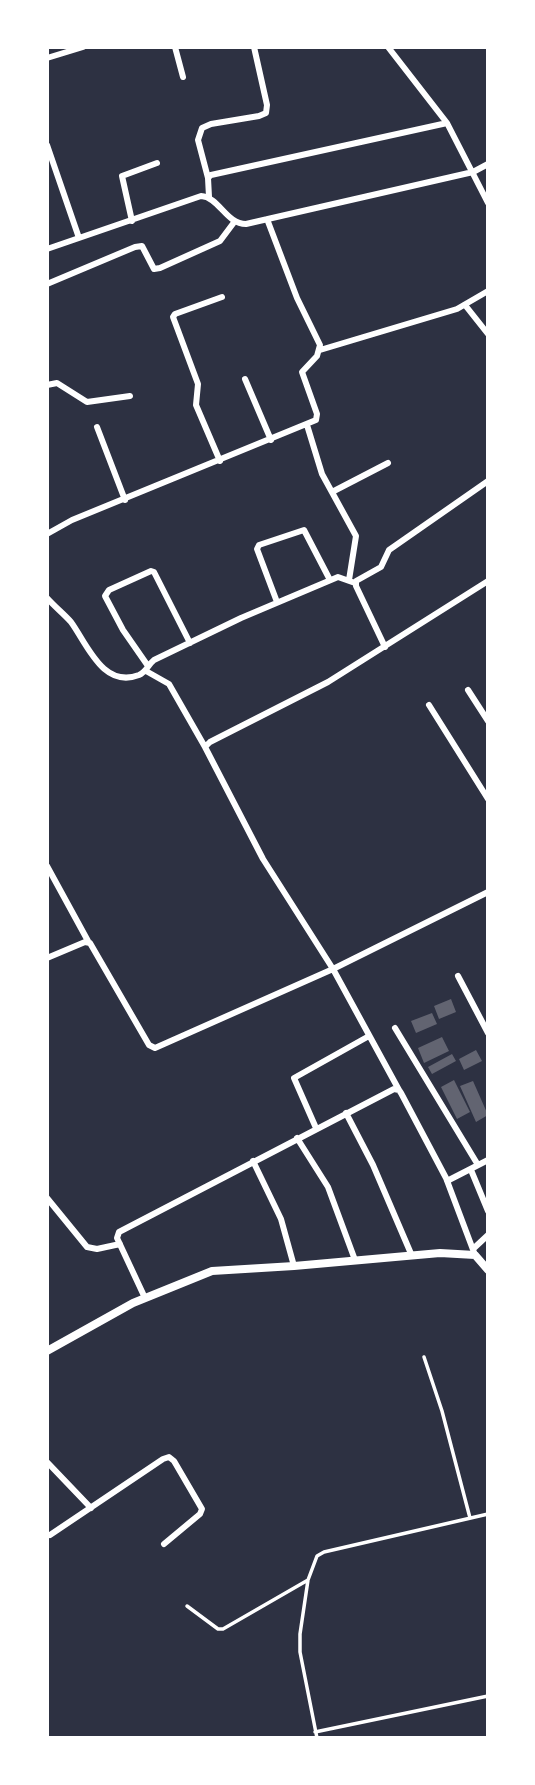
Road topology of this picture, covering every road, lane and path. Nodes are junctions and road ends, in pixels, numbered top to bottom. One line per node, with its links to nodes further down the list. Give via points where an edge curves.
1 (83, 47): 5 (street)
2 (175, 47): 6 (street)
3 (254, 47): 12 (street, via 266,113 202,128 198,140)
4 (388, 47): 7 (street)
5 (47, 58)
6 (183, 77)
7 (447, 123): 11 (street); 12 (street)
8 (47, 145): 18 (street)
9 (157, 163): 16 (street, via 122,176)
10 (488, 164): 11 (street)
11 (473, 172): 14 (street); 15 (street)
12 (208, 178): 13 (street)
13 (209, 197): 16 (street, via 201,195); 17 (street)
14 (488, 203)
15 (267, 219): 17 (street); 25 (street)
16 (132, 221): 18 (street)
17 (234, 222): 20 (street, via 220,241 160,268 154,269 142,246)
18 (79, 238): 19 (street)
19 (47, 249)
20 (47, 284)
21 (488, 291): 23 (street)
22 (222, 297): 32 (street, via 173,315 198,384 196,405)
23 (465, 305): 24 (street); 25 (street)
24 (488, 334)
25 (320, 350): 29 (street, via 302,372 318,417)
26 (246, 379): 31 (street)
27 (47, 385): 28 (street, via 57,383 87,402)
28 (130, 396)
29 (307, 425): 31 (street); 35 (street)
30 (97, 427): 36 (street)
31 (271, 440): 32 (street)
32 (220, 461): 36 (street)
33 (388, 463): 35 (street)
34 (488, 481): 39 (street, via 389,550 381,567)
35 (332, 492): 39 (street, via 356,536)
36 (125, 500): 37 (street)
37 (47, 534)
38 (330, 580): 39 (street); 42 (street); 42 (street, via 304,530 259,545)
39 (352, 581): 44 (street)
40 (488, 581): 44 (street)
41 (47, 598): 45 (street, via 106,671 129,677)
42 (277, 602): 43 (street)
43 (190, 643): 45 (street, via 154,660); 45 (street, via 154,572 109,590 105,596)
44 (385, 647): 49 (street)
45 (147, 669): 49 (street, via 169,684)
46 (468, 690): 48 (street)
47 (429, 705): 50 (street)
48 (488, 721)
49 (205, 747): 55 (street, via 263,859)
50 (488, 799)
51 (47, 866): 53 (street)
52 (488, 891): 55 (street)
53 (88, 941): 54 (street); 55 (street, via 153,1048)
54 (47, 958)
55 (332, 969): 59 (street)
56 (458, 976): 58 (street)
57 (395, 1028): 66 (street)
58 (488, 1033)
59 (369, 1036): 60 (street); 62 (street, via 295,1076)
60 (399, 1090): 61 (street); 68 (street)
61 (346, 1113): 62 (street); 74 (street)
62 (316, 1128): 63 (street)
63 (297, 1138): 65 (street); 75 (street, via 328,1187)
64 (488, 1160): 66 (street)
65 (253, 1161): 72 (street, via 119,1232); 76 (street, via 281,1219)
66 (478, 1165): 67 (street)
67 (471, 1170): 68 (street); 70 (street)
68 (447, 1181): 73 (street)
69 (47, 1198): 72 (street, via 88,1247)
70 (488, 1211)
71 (488, 1236): 73 (street)
72 (120, 1244): 78 (street)
73 (474, 1252): 74 (street); 77 (street)
74 (412, 1256): 75 (street)
75 (355, 1259): 76 (street)
76 (294, 1266): 78 (street, via 212,1271)
77 (488, 1270)
78 (145, 1298): 79 (street)
79 (47, 1350)
80 (424, 1357): 84 (lane)
81 (47, 1462): 82 (street)
82 (91, 1508): 85 (street); 86 (street, via 169,1458 202,1509)
83 (488, 1514): 84 (lane)
84 (470, 1518): 87 (lane, via 324,1552 314,1560)
85 (50, 1535)
86 (164, 1544)
87 (309, 1580): 88 (lane, via 223,1629); 90 (lane, via 300,1651)
88 (187, 1606)
89 (488, 1696): 90 (lane)
90 (316, 1735)

